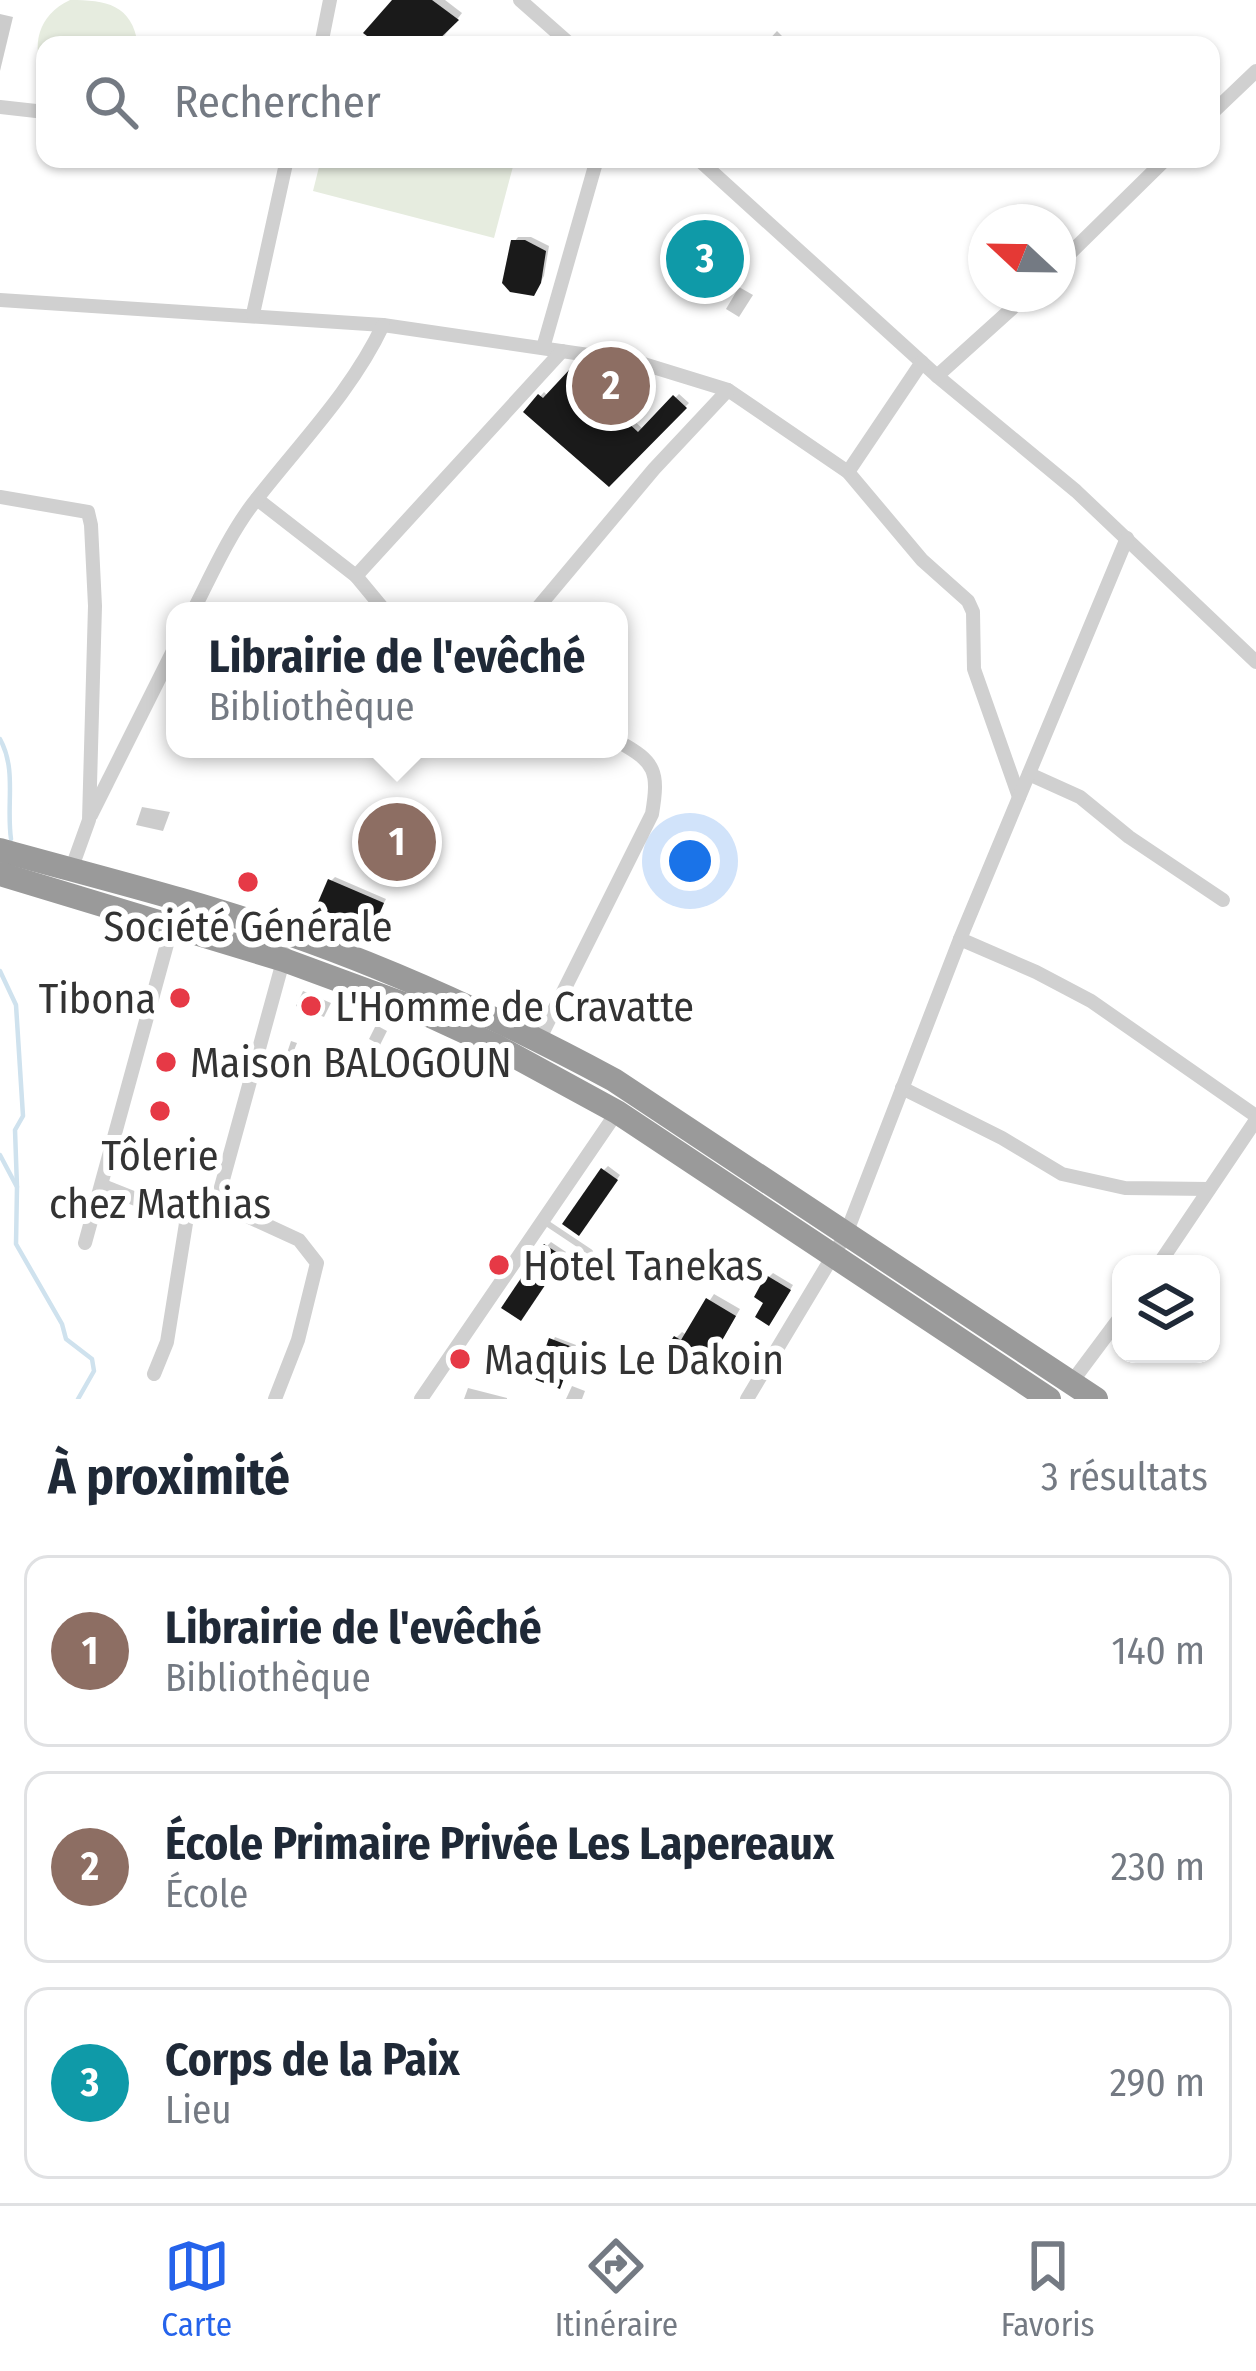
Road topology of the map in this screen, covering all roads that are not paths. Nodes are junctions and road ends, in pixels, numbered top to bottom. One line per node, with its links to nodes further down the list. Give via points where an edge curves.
1 (330, 0): 3 (street)
2 (520, 0): 4 (street)
3 (323, 36)
4 (561, 36)
5 (1256, 71): 6 (street)
6 (1220, 105)
7 (0, 106): 8 (street)
8 (36, 111)
9 (285, 168): 16 (street)
10 (594, 168): 18 (street)
11 (708, 168): 20 (street)
12 (1157, 168): 13 (street)
13 (1076, 247)
14 (0, 300): 16 (street)
15 (1008, 312): 21 (street)
16 (253, 314): 17 (street)
17 (383, 325): 18 (street); 25 (street, via 327,414)
18 (543, 348): 19 (street)
19 (562, 351): 22 (street, via 638,362); 27 (street)
20 (922, 362): 21 (street); 23 (street)
21 (937, 376): 26 (street)
22 (728, 390): 23 (street); 30 (street)
23 (848, 472): 35 (street, via 968,601 974,669)
24 (0, 497): 36 (street, via 88,512 95,606)
25 (257, 499): 27 (street); 28 (street)
26 (1126, 538): 31 (street); 34 (street)
27 (356, 576): 29 (street)
28 (199, 602)
29 (378, 602)
30 (543, 602)
31 (1256, 662)
32 (166, 665): 36 (street)
33 (628, 747): 45 (street, via 655,773 652,814)
34 (1029, 774): 35 (street); 40 (street, via 1080,797)
35 (1019, 797): 43 (street)
36 (88, 820): 38 (street)
37 (0, 850): 38 (highway)
38 (71, 869): 42 (highway)
39 (0, 874): 41 (highway)
40 (1223, 901)
41 (172, 926): 44 (highway); 49 (street)
42 (288, 934): 44 (street); 45 (highway)
43 (960, 939): 46 (street); 48 (street, via 1091,1001)
44 (284, 960): 47 (highway, via 447,1022); 51 (street)
45 (539, 1040): 55 (highway, via 614,1081)
46 (902, 1088): 50 (street, via 1062,1174 1125,1188); 55 (street)
47 (617, 1112): 53 (street); 55 (highway)
48 (1256, 1118): 50 (street)
49 (103, 1186): 52 (street); 54 (street)
50 (1208, 1189): 57 (street)
51 (221, 1197): 52 (street); 61 (street, via 236,1214 299,1240 317,1264)
52 (187, 1217): 59 (street)
53 (542, 1220): 56 (lane); 62 (street)
54 (85, 1243)
55 (840, 1245): 60 (highway); 63 (street); 64 (highway)
56 (590, 1252)
57 (1165, 1255)
58 (1112, 1328): 60 (street)
59 (154, 1374)
60 (1071, 1383): 65 (highway)
61 (274, 1399)
62 (421, 1399)
63 (747, 1399)
64 (1049, 1399)
65 (1096, 1399)

